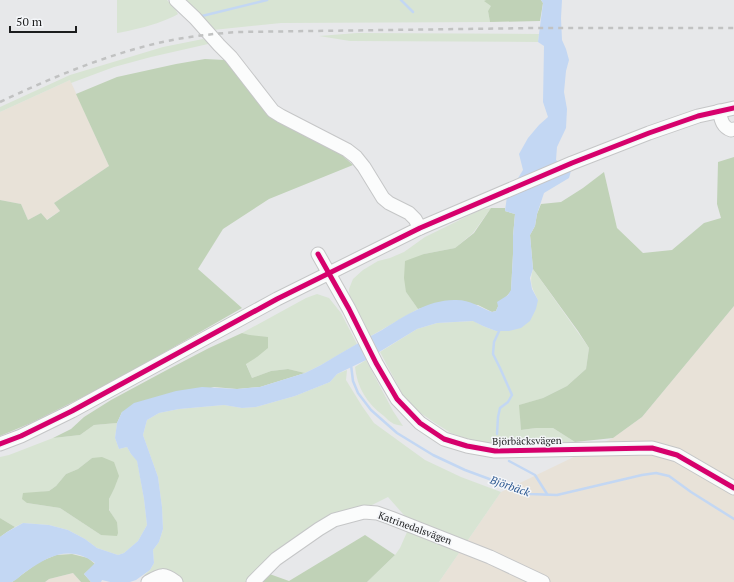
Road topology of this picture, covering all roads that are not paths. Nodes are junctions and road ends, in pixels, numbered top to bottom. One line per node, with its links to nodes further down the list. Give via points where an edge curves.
1 (176, 0): 5 (street, via 231,57 273,111 356,157 383,198 409,213)
2 (734, 108): 3 (street)
3 (719, 111): 4 (street, via 724,126 727,129); 5 (street, via 649,133 572,163)
4 (734, 129)
5 (420, 228): 7 (street)
6 (318, 254): 7 (street, Björbäcksvägen)
7 (328, 273): 8 (street, via 72,411); 9 (street, Björbäcksvägen, via 397,400 420,423 444,439 495,452 652,448 678,455)
8 (0, 444)
9 (734, 488)
10 (148, 582): 11 (street, via 162,575)
11 (176, 582)
12 (253, 582): 13 (street, Katrinedalsvägen, via 276,559 319,529 334,520 364,512 391,518 490,557)
13 (543, 582)

